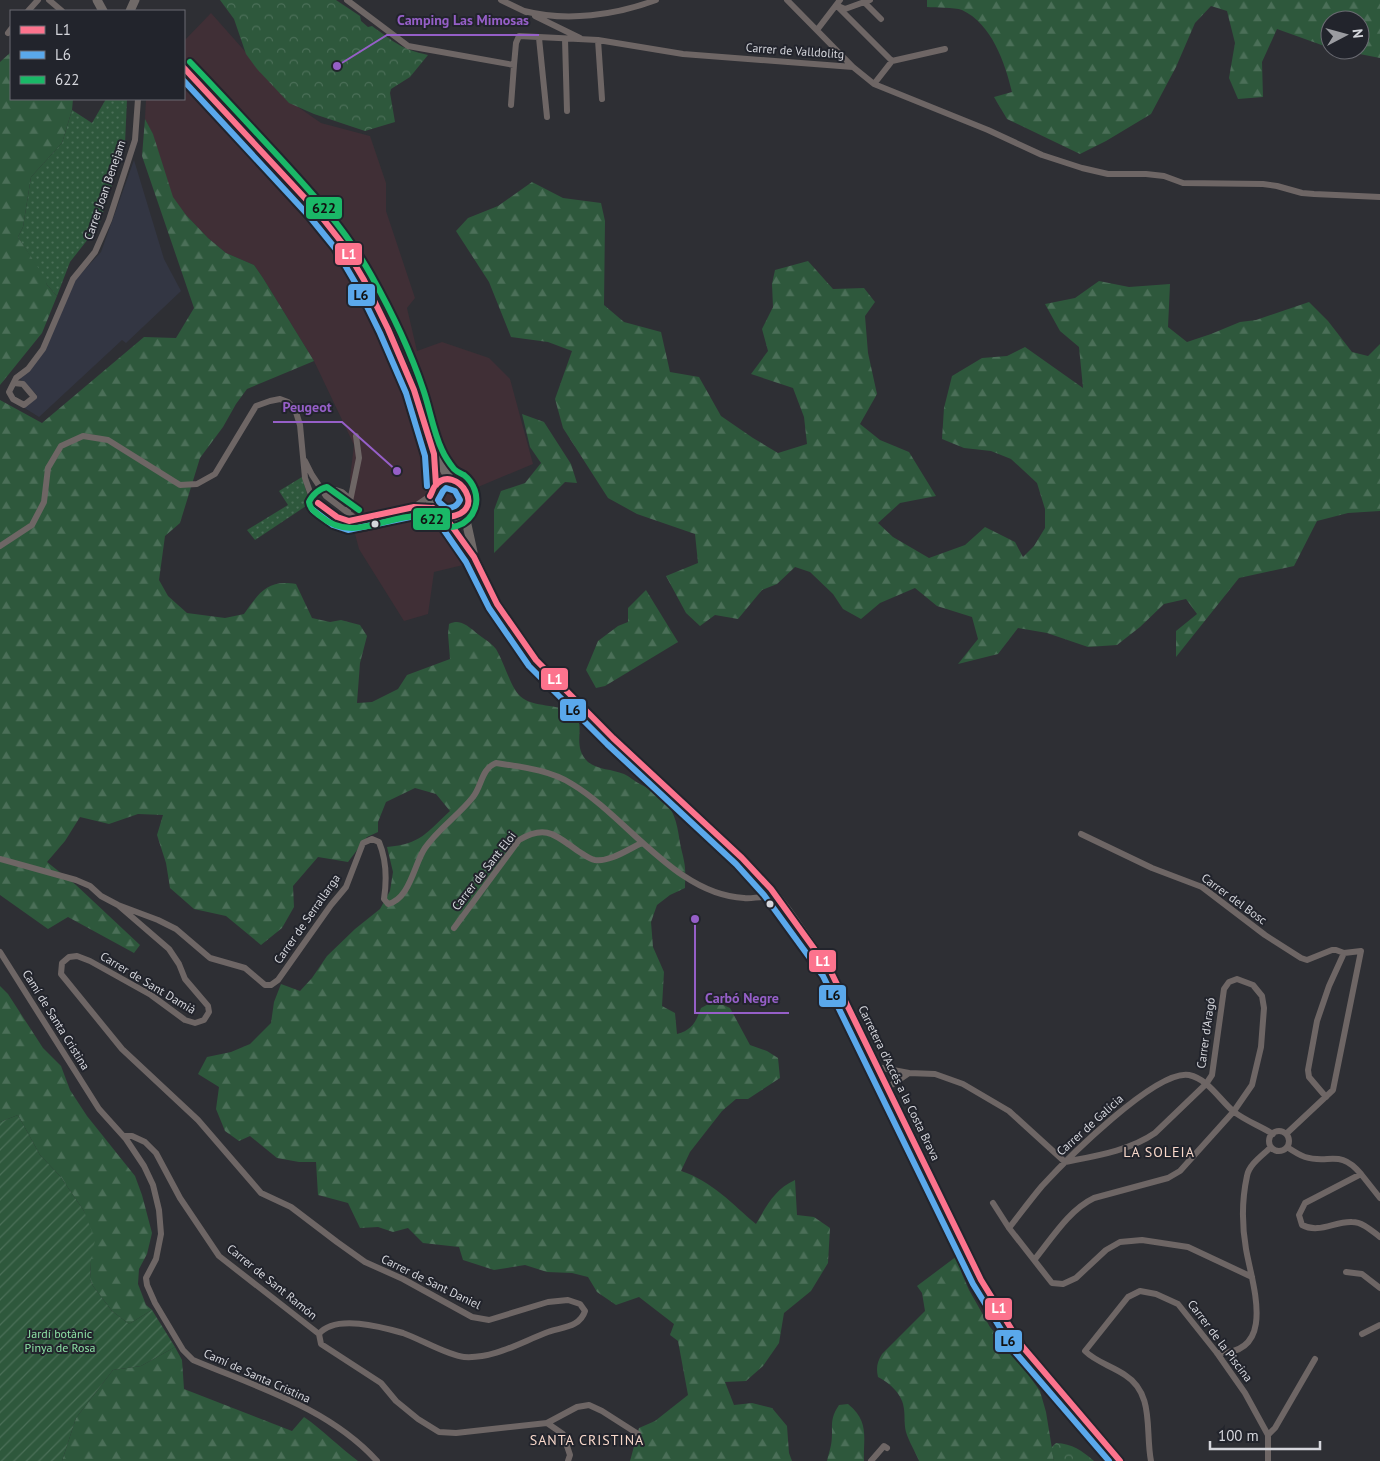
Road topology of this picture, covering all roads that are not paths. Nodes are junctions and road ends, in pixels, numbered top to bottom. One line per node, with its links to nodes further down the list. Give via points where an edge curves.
1 (38, 0): 9 (street)
2 (49, 0): 10 (street)
3 (347, 0): 20 (street, via 408,46)
4 (501, 0): 11 (street)
5 (656, 0): 11 (street, via 636,8 604,14 540,15)
6 (791, 1): 13 (street)
7 (867, 1): 8 (street, via 845,8); 12 (street)
8 (838, 3): 13 (street); 19 (street)
9 (29, 10)
10 (61, 10)
11 (524, 11): 16 (street)
12 (881, 19)
13 (817, 30): 21 (street)
14 (538, 38): 15 (street, Carrer de Valldolitg); 20 (street, Carrer de Valldolitg, via 519,36); 28 (street)
15 (565, 39): 16 (street, Carrer de Valldolitg); 27 (street)
16 (581, 39): 17 (street, Carrer de Valldolitg)
17 (598, 40): 21 (street, Carrer de Valldolitg, via 683,54); 24 (street)
18 (945, 49): 19 (street)
19 (892, 61): 23 (street)
20 (514, 65): 26 (street)
21 (853, 67): 23 (street, Carrer de Valldolitg)
22 (185, 69): 32 (main road, via 316,210 342,243 388,329 414,390)
23 (874, 84): 29 (street, Carrer de Valldolitg, via 1042,155 1108,174 1146,174 1183,183 1263,184 1314,194)
24 (602, 99)
25 (138, 100): 30 (street, Carrer Joan Benejam, via 135,140 95,252 73,279 43,349)
26 (511, 105)
27 (567, 110)
28 (547, 117)
29 (1380, 197)
30 (14, 383)
31 (356, 436): 38 (street, via 359,458)
32 (434, 454): 34 (main road); 35 (main road)
33 (304, 458): 36 (street); 43 (street, via 305,478 311,495); 46 (street, via 295,409 280,399 256,406 215,474 196,484 180,485 108,440 83,436 61,446 48,468 44,502 32,525)
34 (450, 479): 35 (main road); 41 (main road, via 461,483 467,491 468,502)
35 (436, 485): 37 (main road)
36 (326, 496): 38 (street, via 336,490); 42 (street)
37 (430, 496): 39 (street); 40 (main road)
38 (350, 499): 42 (street)
39 (414, 507): 40 (street); 45 (street)
40 (433, 508): 44 (main road)
41 (464, 511): 44 (main road); 47 (main road, Carretera d'Accés a la Costa Brava)
42 (348, 512): 43 (street); 45 (street)
43 (337, 517): 45 (street, via 349,521)
44 (446, 518): 47 (main road, Carretera d'Accés a la Costa Brava)
45 (356, 519)
46 (0, 546)
47 (474, 557): 51 (main road, Carretera d'Accés a la Costa Brava, via 497,604 536,660)
48 (1081, 834): 55 (street, Carrer del Bosc, via 1152,868 1202,887 1301,958 1307,960 1332,950)
49 (642, 843): 51 (street, Carrer de Serrallarga, via 684,876 717,892 744,898 763,897); 52 (street, Carrer de Serrallarga, via 603,805 555,774 496,763 490,765 474,796 425,848 405,891 394,903 388,904 384,899 387,876 379,842 372,839 363,843 346,887 272,985 265,985 245,968 210,958 176,929); 53 (street, Carrer de Sant Eloi, via 610,858 595,860 558,837 543,831 530,833 519,840)
50 (0, 859): 52 (street, Carrer de Serrallarga, via 76,880)
51 (771, 889): 56 (main road, Carretera d'Accés a la Costa Brava, via 831,972)
52 (118, 905): 71 (street, Carrer de Sant Damià, via 169,949 185,980 208,1006 209,1012 204,1020 195,1023 185,1020 151,995 77,956 62,963 61,974 122,1049 198,1120 261,1193)
53 (454, 928)
54 (0, 952): 64 (street, Camí de Santa Cristina, via 99,1109)
55 (1344, 953): 60 (street, via 1317,1020 1308,1070); 60 (street, via 1361,951 1333,1090)
56 (877, 1067): 57 (street); 59 (main road, Carretera d'Accés a la Costa Brava)
57 (909, 1073): 59 (street); 67 (street, via 935,1074 963,1084 1009,1111)
58 (1206, 1084): 61 (street); 61 (street, Carrer d'Aragó, via 1212,1075 1224,989 1237,979 1253,985 1262,996 1264,1008 1261,1047 1252,1085); 67 (street, Carrer d'Aragó, via 1145,1140 1108,1153); 67 (street, Carrer de Galícia, via 1184,1075 1165,1081 1137,1098)
59 (887, 1088): 91 (main road, Carretera d'Accés a la Costa Brava, via 973,1264 1003,1317 1022,1346)
60 (1326, 1097): 63 (street)
61 (1234, 1111): 62 (street); 74 (street, via 1180,1171 1168,1178 1084,1203)
62 (1272, 1134): 63 (street, via 1279,1131); 65 (street, via 1269,1140)
63 (1286, 1134): 66 (street, via 1289,1140)
64 (124, 1136): 79 (street, Carrer de Sant Ramón, via 145,1142 156,1153 180,1198 219,1256); 88 (street, Camí de Santa Cristina, via 153,1185 159,1210 161,1234 156,1259 146,1278 147,1285 183,1350 193,1360 295,1403 338,1426)
65 (1271, 1147): 66 (street, via 1279,1151); 76 (street, via 1247,1174 1243,1226)
66 (1287, 1147): 68 (street, via 1305,1158 1338,1158 1353,1165)
67 (1065, 1162): 72 (street, Carrer de Galícia)
68 (1361, 1174): 69 (street); 73 (street, via 1305,1203 1299,1215 1302,1225 1310,1230 1353,1222)
69 (1380, 1198)
70 (993, 1203): 72 (street)
71 (291, 1207): 79 (street, Carrer de Sant Daniel, via 366,1262 472,1317 489,1320 548,1302 568,1300 580,1304 585,1311 583,1319 575,1324 479,1357 462,1357 403,1333 368,1325 333,1325)
72 (1009, 1228): 74 (street)
73 (1380, 1237)
74 (1035, 1260): 76 (street, via 1052,1283 1063,1284 1076,1278 1106,1250 1120,1242 1142,1240 1188,1247)
75 (1346, 1272): 77 (street, via 1362,1274)
76 (1252, 1278): 81 (street, via 1257,1321 1252,1338 1244,1347)
77 (1380, 1288)
78 (1380, 1325): 80 (street)
79 (319, 1334): 83 (street, Carrer de Sant Ramón, via 321,1344 381,1383 396,1402 439,1432)
80 (1362, 1334)
81 (1217, 1353): 85 (street, Carrer de la Piscina, via 1245,1393); 87 (street, Carrer de la Piscina, via 1178,1304 1140,1291 1128,1297 1085,1350 1092,1358 1132,1380 1141,1390 1147,1406)
82 (1315, 1359): 85 (street, via 1276,1428)
83 (547, 1423): 84 (street, via 577,1406 589,1405); 89 (street, via 563,1434 570,1455)
84 (638, 1434)
85 (1268, 1435): 94 (street, Carrer de la Piscina)
86 (888, 1448): 90 (street, via 884,1446)
87 (1149, 1453): 92 (street, Carrer de la Piscina); 93 (street, Carrer de la Piscina)
88 (376, 1461)
89 (568, 1461)
90 (870, 1461)
91 (1120, 1461)
92 (1145, 1461)
93 (1151, 1461)
94 (1268, 1461)

